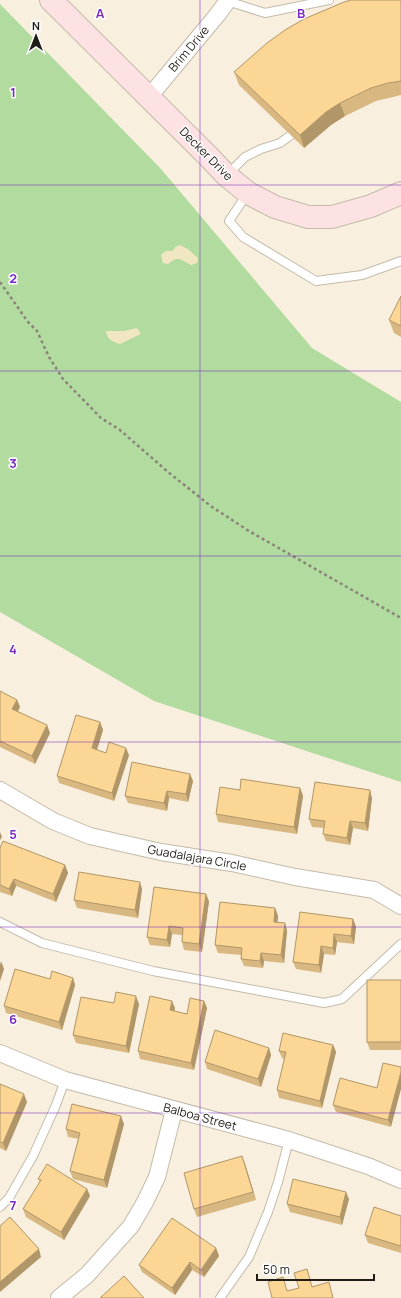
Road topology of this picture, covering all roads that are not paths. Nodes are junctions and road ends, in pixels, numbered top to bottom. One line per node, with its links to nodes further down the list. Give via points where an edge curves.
1 (51, 0): 4 (street, Decker Drive)
2 (329, 0): 3 (lane, via 322,5 265,13)
3 (227, 1): 4 (street, Brim Drive)
4 (148, 97): 6 (street, Decker Drive)
5 (292, 136): 6 (lane, via 245,157)
6 (226, 176): 7 (street, Decker Drive)
7 (248, 193): 8 (street, Decker Drive, via 275,207 308,217 332,216 371,206); 9 (lane, via 229,221 244,237 316,281 362,275)
8 (401, 193)
9 (401, 261)
10 (0, 790): 11 (street, Guadalajara Circle, via 53,821 90,836 161,852 374,890)
11 (401, 906)
12 (0, 922): 13 (lane, via 42,943 153,971 324,1003 342,999)
13 (401, 944)
14 (0, 1053): 15 (street, Balboa Street)
15 (64, 1080): 16 (street, Balboa Street); 19 (lane, via 56,1105 32,1156 10,1198)
16 (174, 1110): 17 (street, Balboa Street); 20 (street, via 157,1177 131,1226 87,1275)
17 (289, 1140): 18 (street, Balboa Street, via 368,1166); 21 (lane, via 268,1212 249,1257)
18 (401, 1180)
19 (0, 1207)
20 (59, 1298)
21 (220, 1298)

